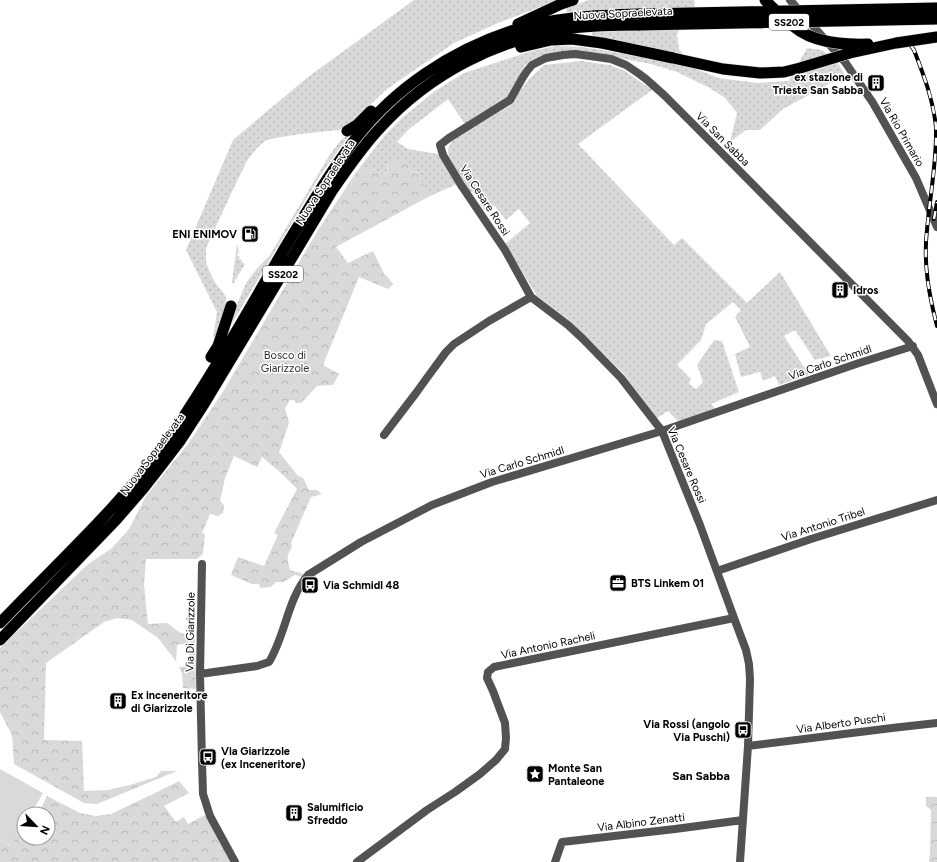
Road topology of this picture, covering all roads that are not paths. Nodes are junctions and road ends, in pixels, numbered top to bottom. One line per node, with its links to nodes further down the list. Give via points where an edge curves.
1 (573, 0): 9 (highway)
2 (765, 0): 8 (highway, bridge, via 793,27 815,39 855,45)
3 (790, 0): 14 (street, Via Rio Primario, via 845,62 873,103 916,178)
4 (937, 8): 5 (highway, Nuova Sopraelevata / SS202, bridge)
5 (640, 19): 6 (highway, Nuova Sopraelevata / SS202, bridge); 9 (highway, Nuova Sopraelevata / SS202, via 610,14 573,17 512,31); 10 (highway, Nuova Sopraelevata / SS202, via 541,34 479,55)
6 (937, 19)
7 (937, 37): 8 (highway, bridge)
8 (896, 43): 10 (highway, bridge, via 784,72 760,74 723,69 602,43 572,39 551,40 514,49)
9 (474, 45): 11 (highway, Nuova Sopraelevata / SS202)
10 (448, 72): 27 (highway, Nuova Sopraelevata / SS202, via 407,102 366,143 332,191 180,441 116,520)
11 (418, 79): 12 (highway, via 401,84 357,125); 20 (highway, Nuova Sopraelevata / SS202, via 389,102 357,137 342,158)
12 (347, 131)
13 (440, 144): 15 (street, Via Cesare Rossi, via 457,179 505,250); 17 (street, Via San Sabba, via 510,100 532,65 546,58 575,54 626,65 664,95)
14 (937, 227)
15 (531, 297): 19 (street, Via Cesare Rossi, via 573,329 616,372); 21 (street, via 454,344)
16 (231, 306): 20 (highway, via 218,346 189,394)
17 (913, 346): 18 (street, Via San Sabba); 19 (street, Via Carlo Schmidl)
18 (937, 404)
19 (662, 431): 24 (street, Via Cesare Rossi); 28 (street, Via Carlo Schmidl, via 492,482 432,505 361,542 313,571 302,581 269,662)
20 (171, 434): 26 (highway, Nuova Sopraelevata / SS202, via 109,512)
21 (384, 435)
22 (937, 500): 24 (street, Via Antonio Tribel)
23 (202, 564): 28 (street, Via Di Giarizzole)
24 (717, 571): 25 (street, Via Cesare Rossi)
25 (734, 618): 30 (street, Via Cesare Rossi, via 749,664); 33 (street, Via Antonio Racheli, via 494,667 488,672 487,678 505,723 504,750 480,774)
26 (0, 623)
27 (0, 640)
28 (200, 674): 32 (street, Via Di Giarizzole, via 203,794 210,816)
29 (937, 723): 30 (street, Via Alberto Puschi)
30 (748, 746): 31 (street, Via Cesare Rossi)
31 (743, 820): 34 (street, Via Albino Zenatti, via 562,842); 35 (street, Via Cesare Rossi)
32 (235, 862)
33 (357, 862)
34 (555, 862)
35 (740, 862)

